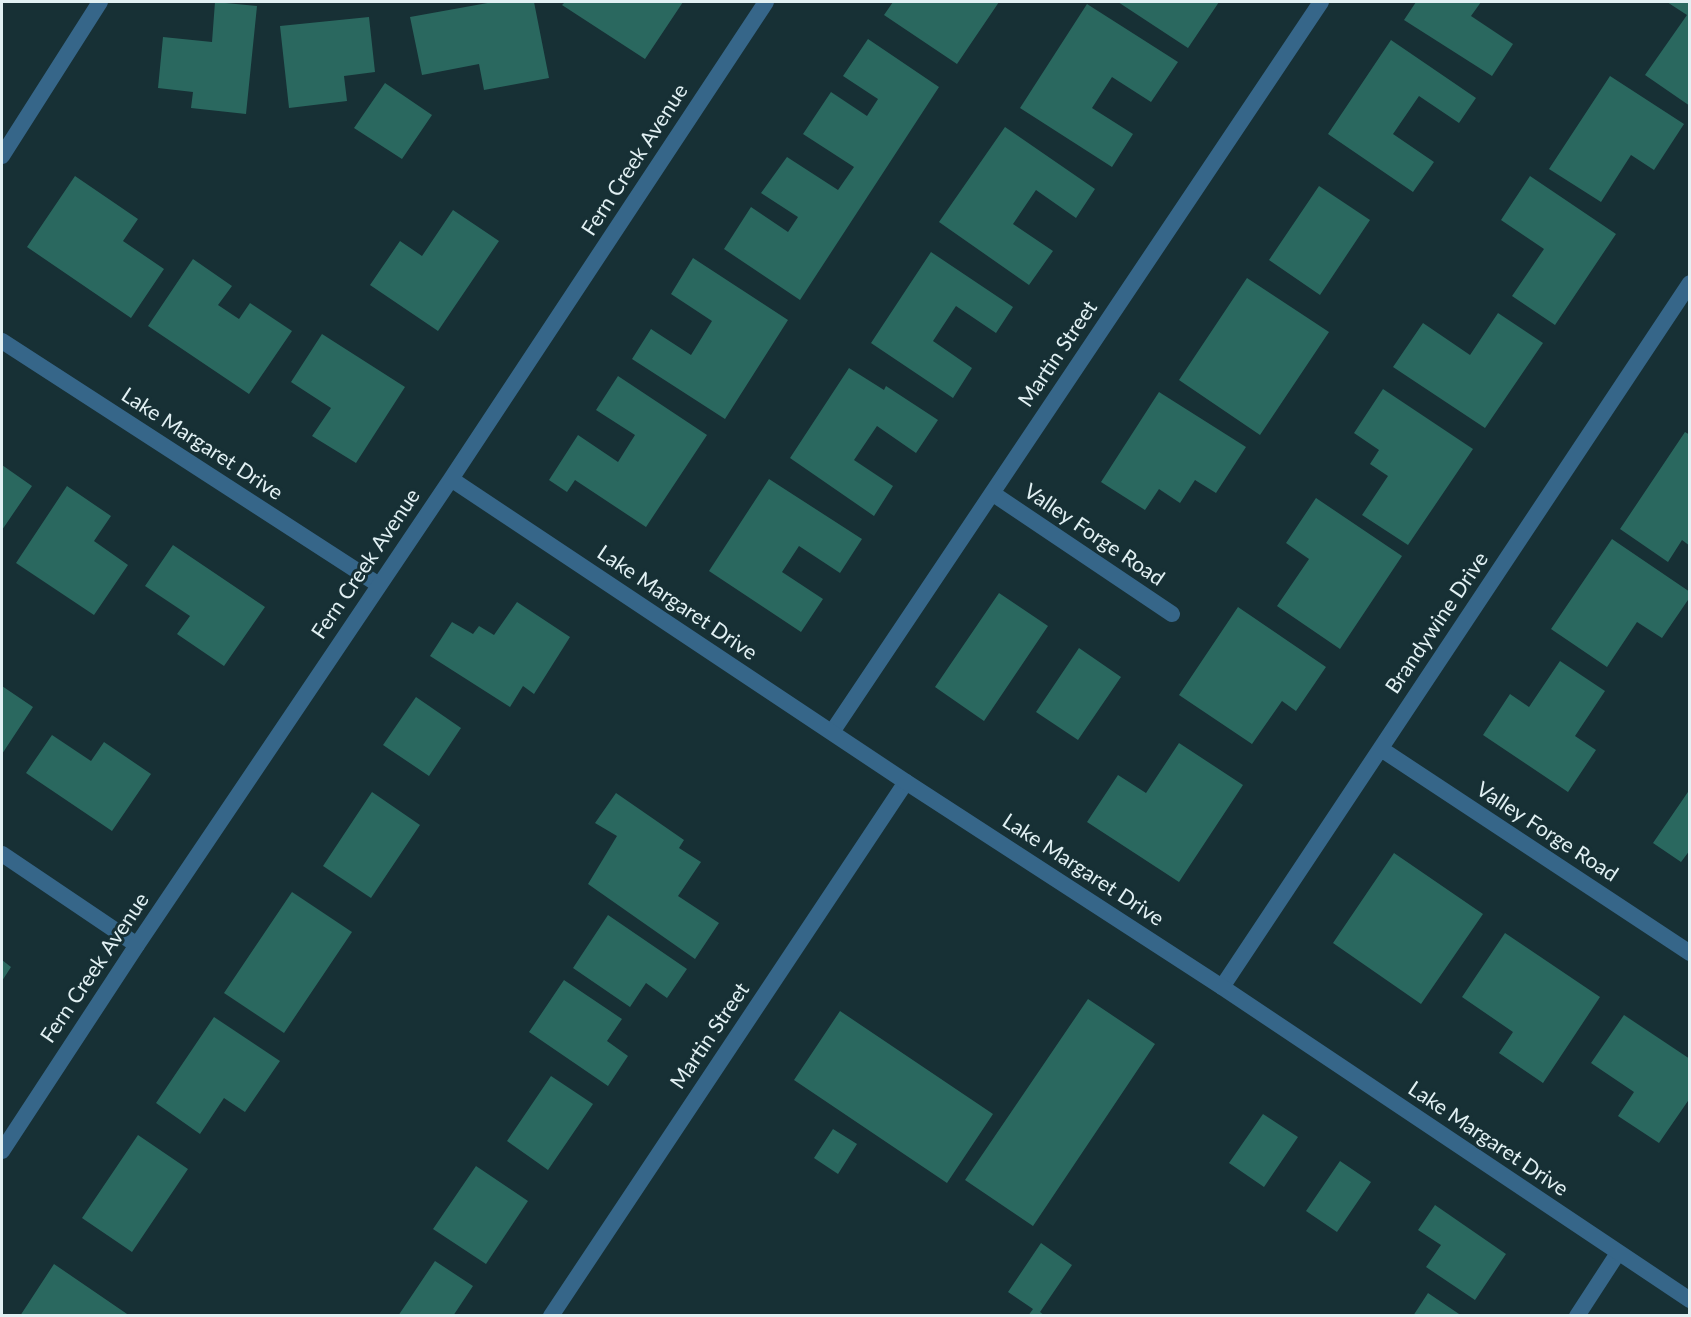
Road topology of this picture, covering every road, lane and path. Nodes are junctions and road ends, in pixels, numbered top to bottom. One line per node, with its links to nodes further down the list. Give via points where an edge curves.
1 (100, 2): 4 (street)
2 (766, 2): 7 (street, Fern Creek Avenue)
3 (1321, 2): 8 (street, Martin Street)
4 (2, 156)
5 (1689, 283): 12 (street, Brandywine Drive)
6 (2, 341): 9 (street, Lake Margaret Drive)
7 (451, 479): 9 (street, Fern Creek Avenue); 11 (street, Lake Margaret Drive)
8 (992, 493): 10 (street, Valley Forge Road); 11 (street, Martin Street)
9 (379, 585): 15 (street, Fern Creek Avenue)
10 (1172, 614)
11 (832, 732): 13 (street, Lake Margaret Drive)
12 (1381, 749): 16 (street, Valley Forge Road); 17 (street, Brandywine Drive)
13 (906, 782): 17 (street, Lake Margaret Drive); 21 (street, Martin Street)
14 (2, 854): 15 (street)
15 (137, 945): 18 (street, Fern Creek Avenue)
16 (1689, 953)
17 (1222, 987): 19 (street, Lake Margaret Drive)
18 (2, 1151)
19 (1618, 1253): 20 (street, Lake Margaret Drive); 22 (street)
20 (1689, 1300)
21 (551, 1316)
22 (1577, 1316)

